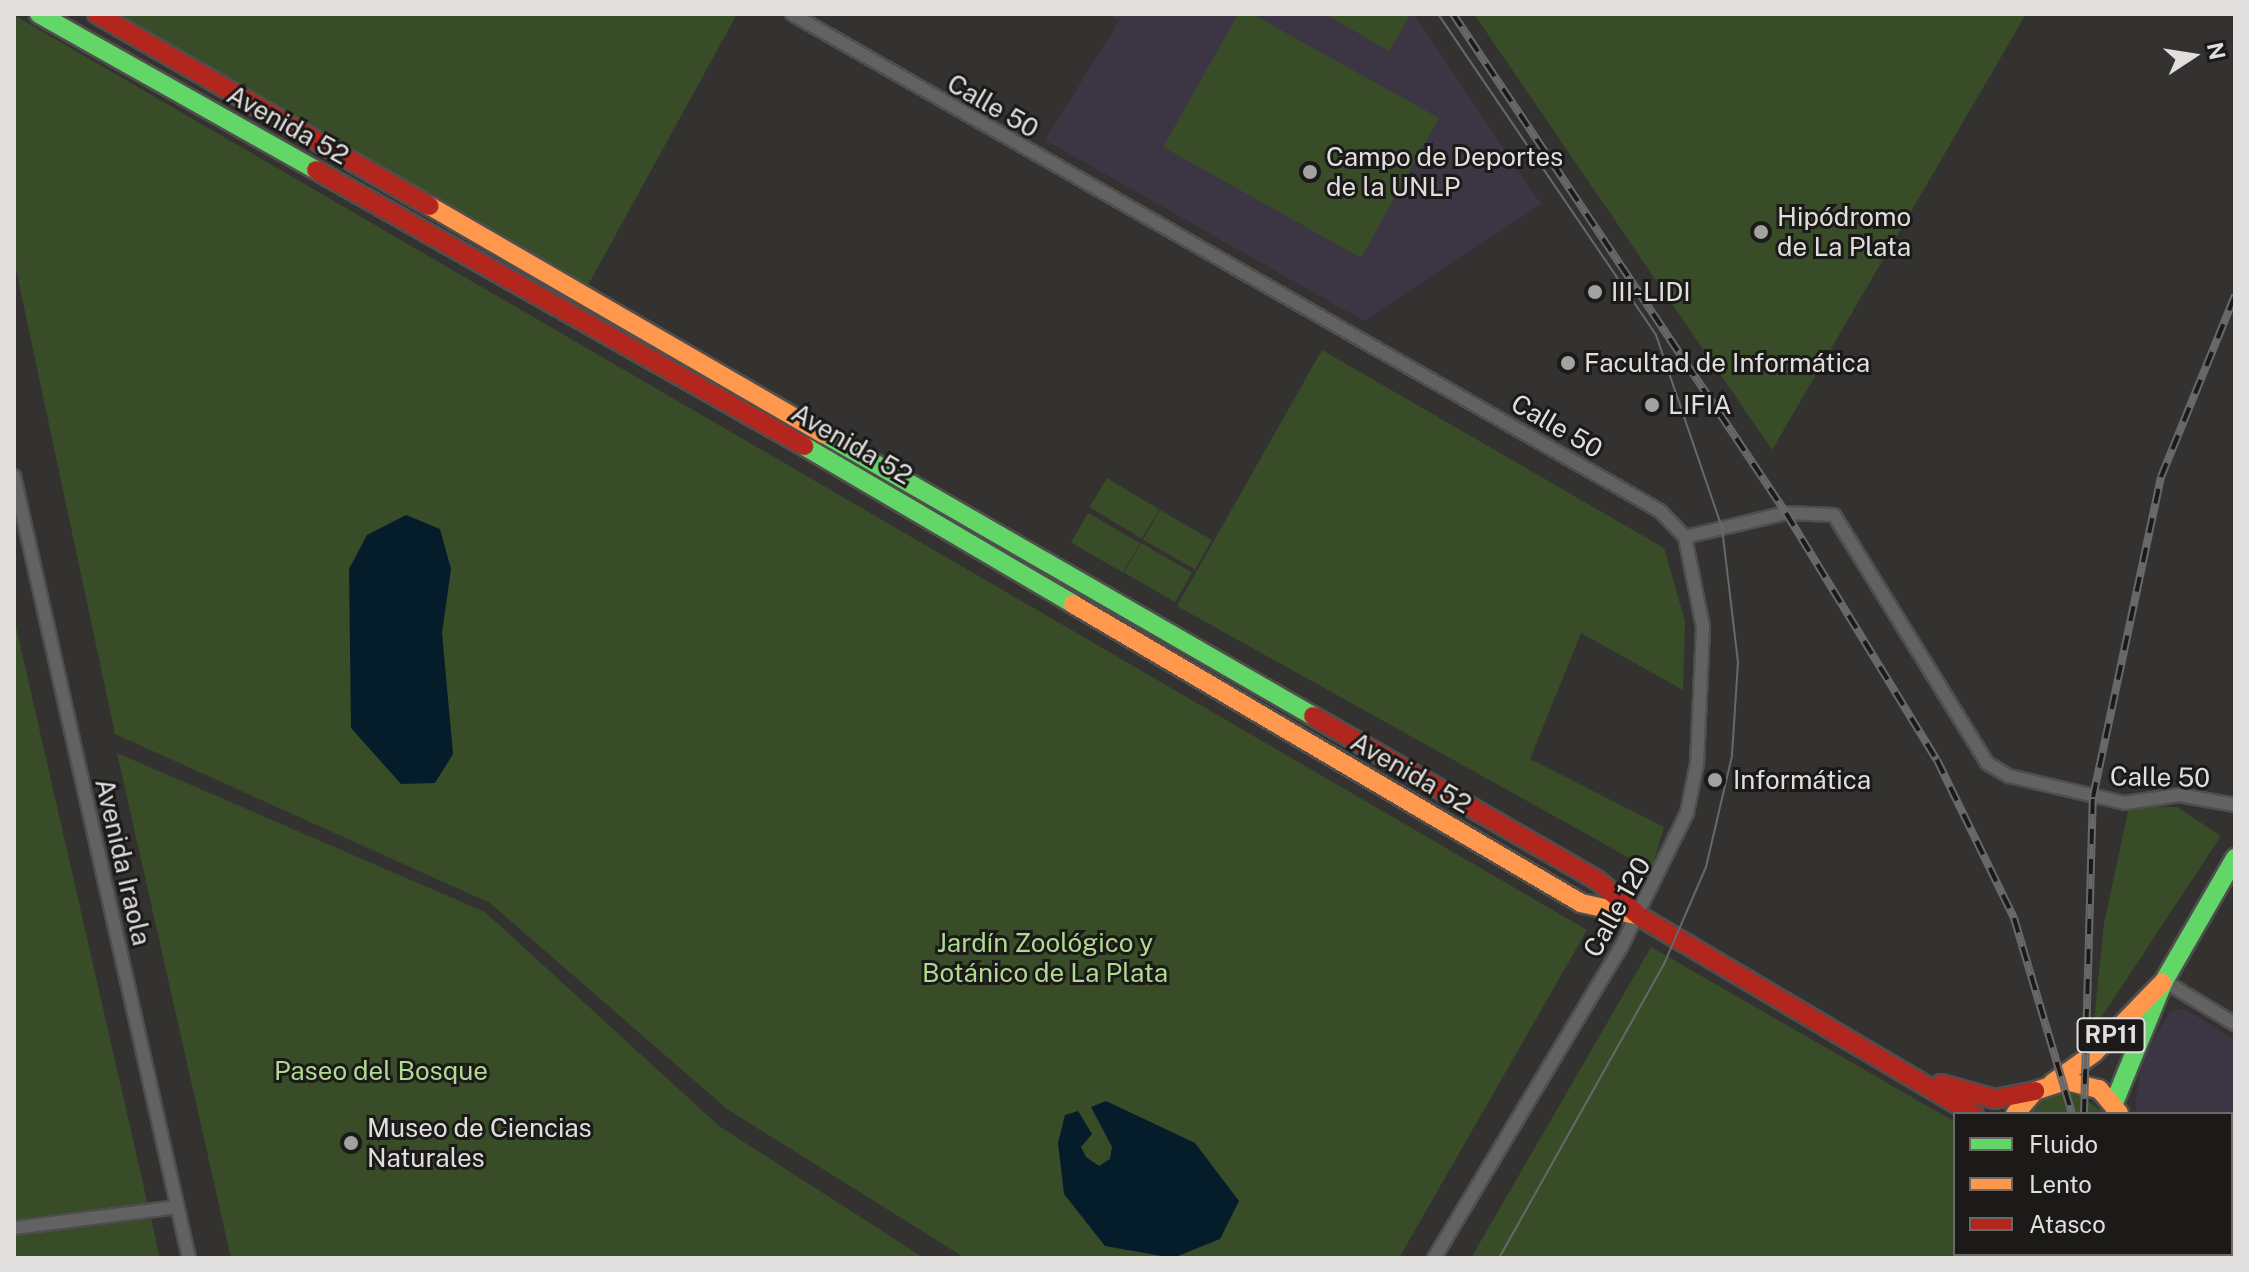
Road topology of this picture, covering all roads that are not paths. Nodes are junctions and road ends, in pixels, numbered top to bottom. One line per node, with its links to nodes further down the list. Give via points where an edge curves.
1 (39, 14): 8 (main road, Avenida 52, via 771,426 1581,903)
2 (97, 14): 8 (main road, Avenida 52, via 1597,880)
3 (792, 14): 5 (street, Calle 50, via 1647,503)
4 (14, 476): 17 (street, Avenida Iraola)
5 (1685, 537): 6 (street, Calle 50, via 1801,510 1834,515 1987,763 2009,776 2125,803 2179,795); 8 (street, Calle 120, via 1703,627 1697,763 1675,848)
6 (2235, 805)
7 (2235, 858): 9 (main road, RP11)
8 (1639, 916): 11 (main road, Avenida 52); 20 (street, Calle 120)
9 (2164, 981): 10 (street); 12 (main road, RP11, via 2094,1053); 14 (main road, RP11)
10 (2235, 1024)
11 (1916, 1075): 13 (main road, Avenida 52, via 1995,1099); 15 (main road, Avenida 52)
12 (2052, 1083): 13 (main road, RP11); 14 (main road, RP11, via 2084,1083)
13 (2035, 1091): 16 (main road, RP11)
14 (2116, 1108)
15 (1971, 1112)
16 (2017, 1112)
17 (178, 1207): 18 (street); 19 (street, Avenida Iraola)
18 (14, 1228)
19 (189, 1258)
20 (1434, 1258)

